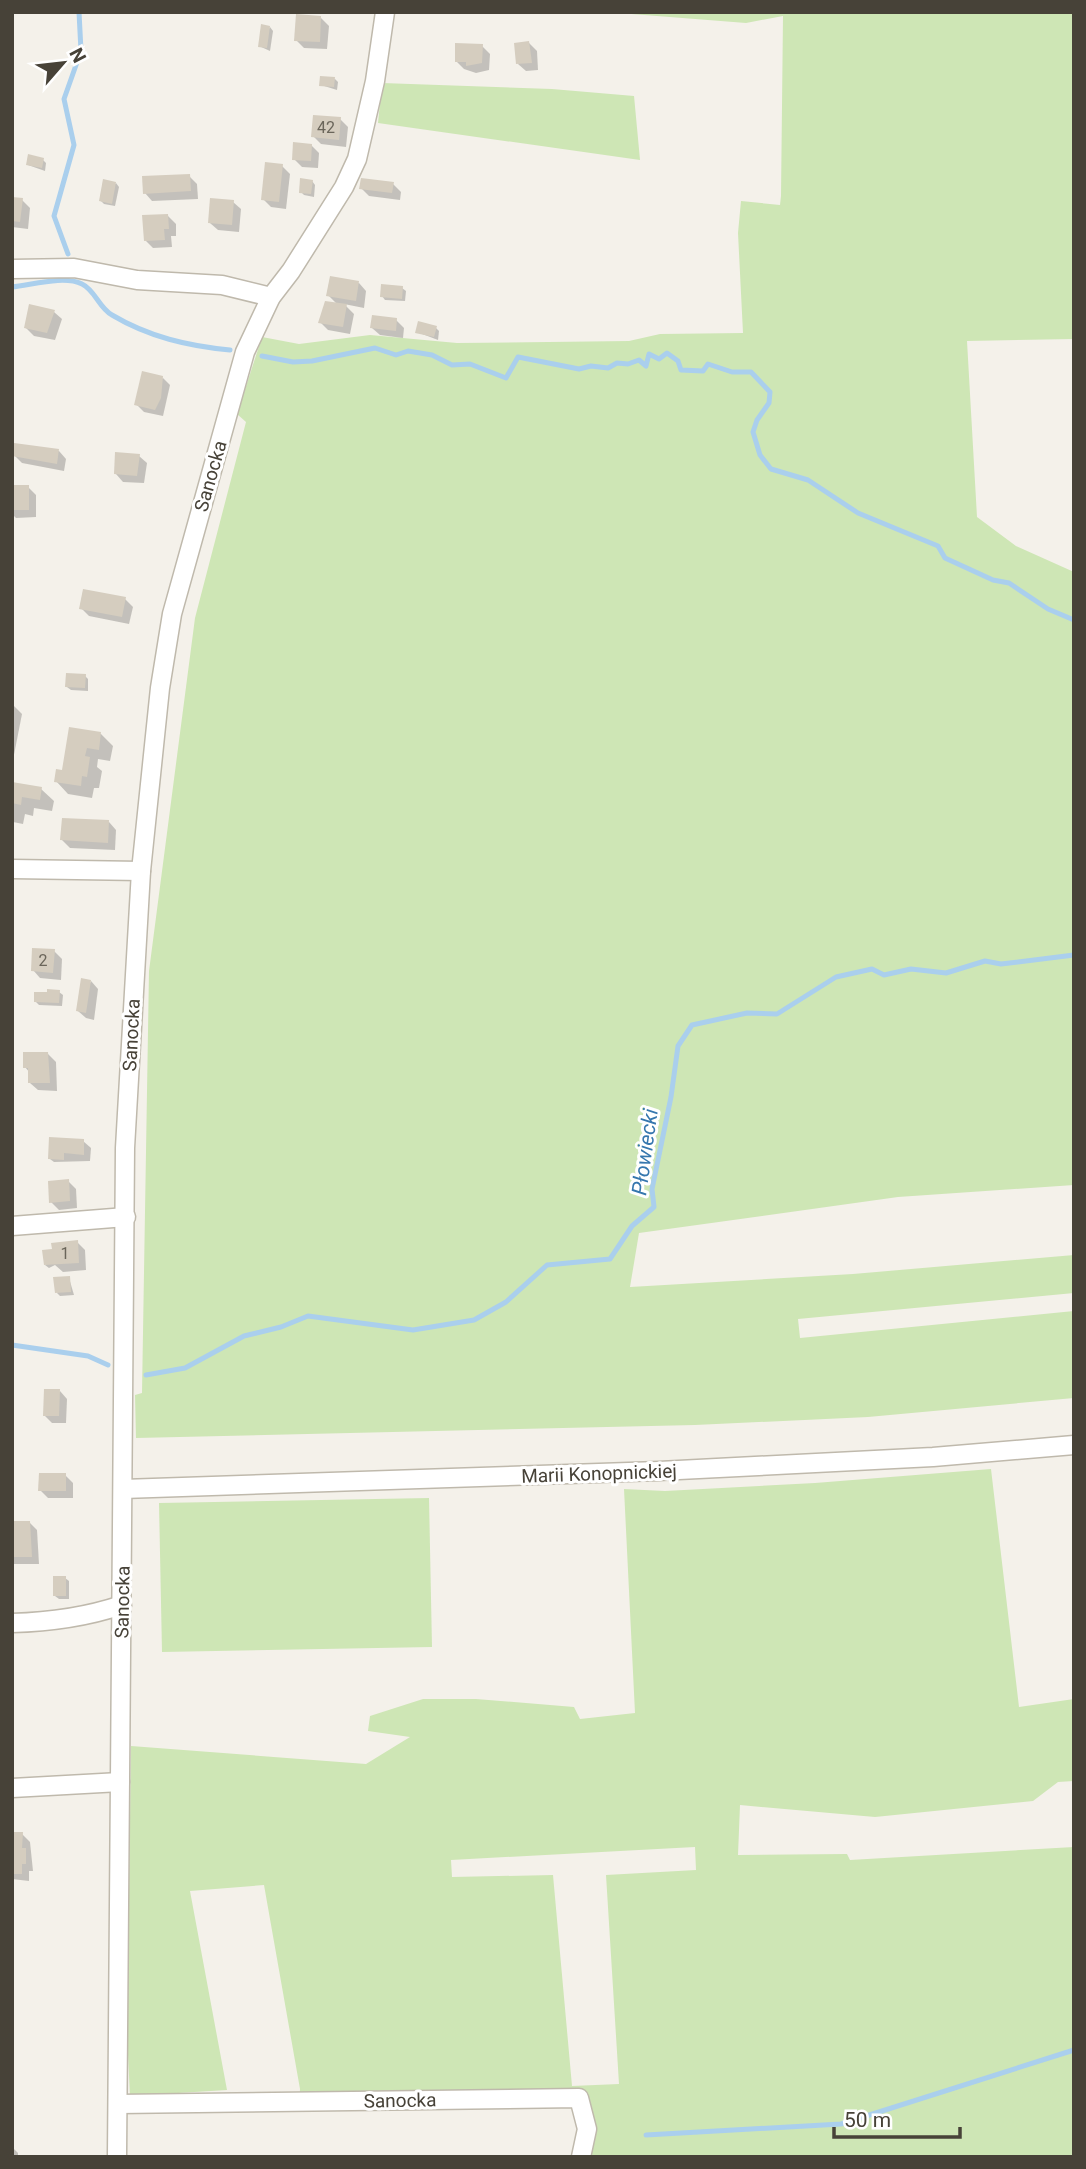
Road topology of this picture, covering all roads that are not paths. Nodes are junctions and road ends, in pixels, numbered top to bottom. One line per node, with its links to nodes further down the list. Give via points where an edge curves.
1 (385, 12): 3 (street, Sanocka, via 358,159)
2 (12, 270): 3 (street, via 74,268 136,280 222,285)
3 (271, 297): 5 (street, Sanocka, via 245,352 172,614)
4 (12, 869): 5 (street)
5 (141, 871): 6 (street, Sanocka, via 125,1148)
6 (126, 1217): 7 (street); 9 (street, Sanocka)
7 (12, 1226)
8 (1074, 1445): 9 (street, Marii Konopnickiej, via 659,1471)
9 (123, 1489): 10 (street, Sanocka)
10 (122, 1605): 11 (street, via 51,1622); 12 (street, Sanocka)
11 (12, 1623)
12 (120, 1782): 13 (street); 14 (street, Sanocka)
13 (12, 1788)
14 (118, 2104): 15 (street, Sanocka); 16 (street, Sanocka, via 579,2098 587,2129)
15 (117, 2157)
16 (580, 2157)

